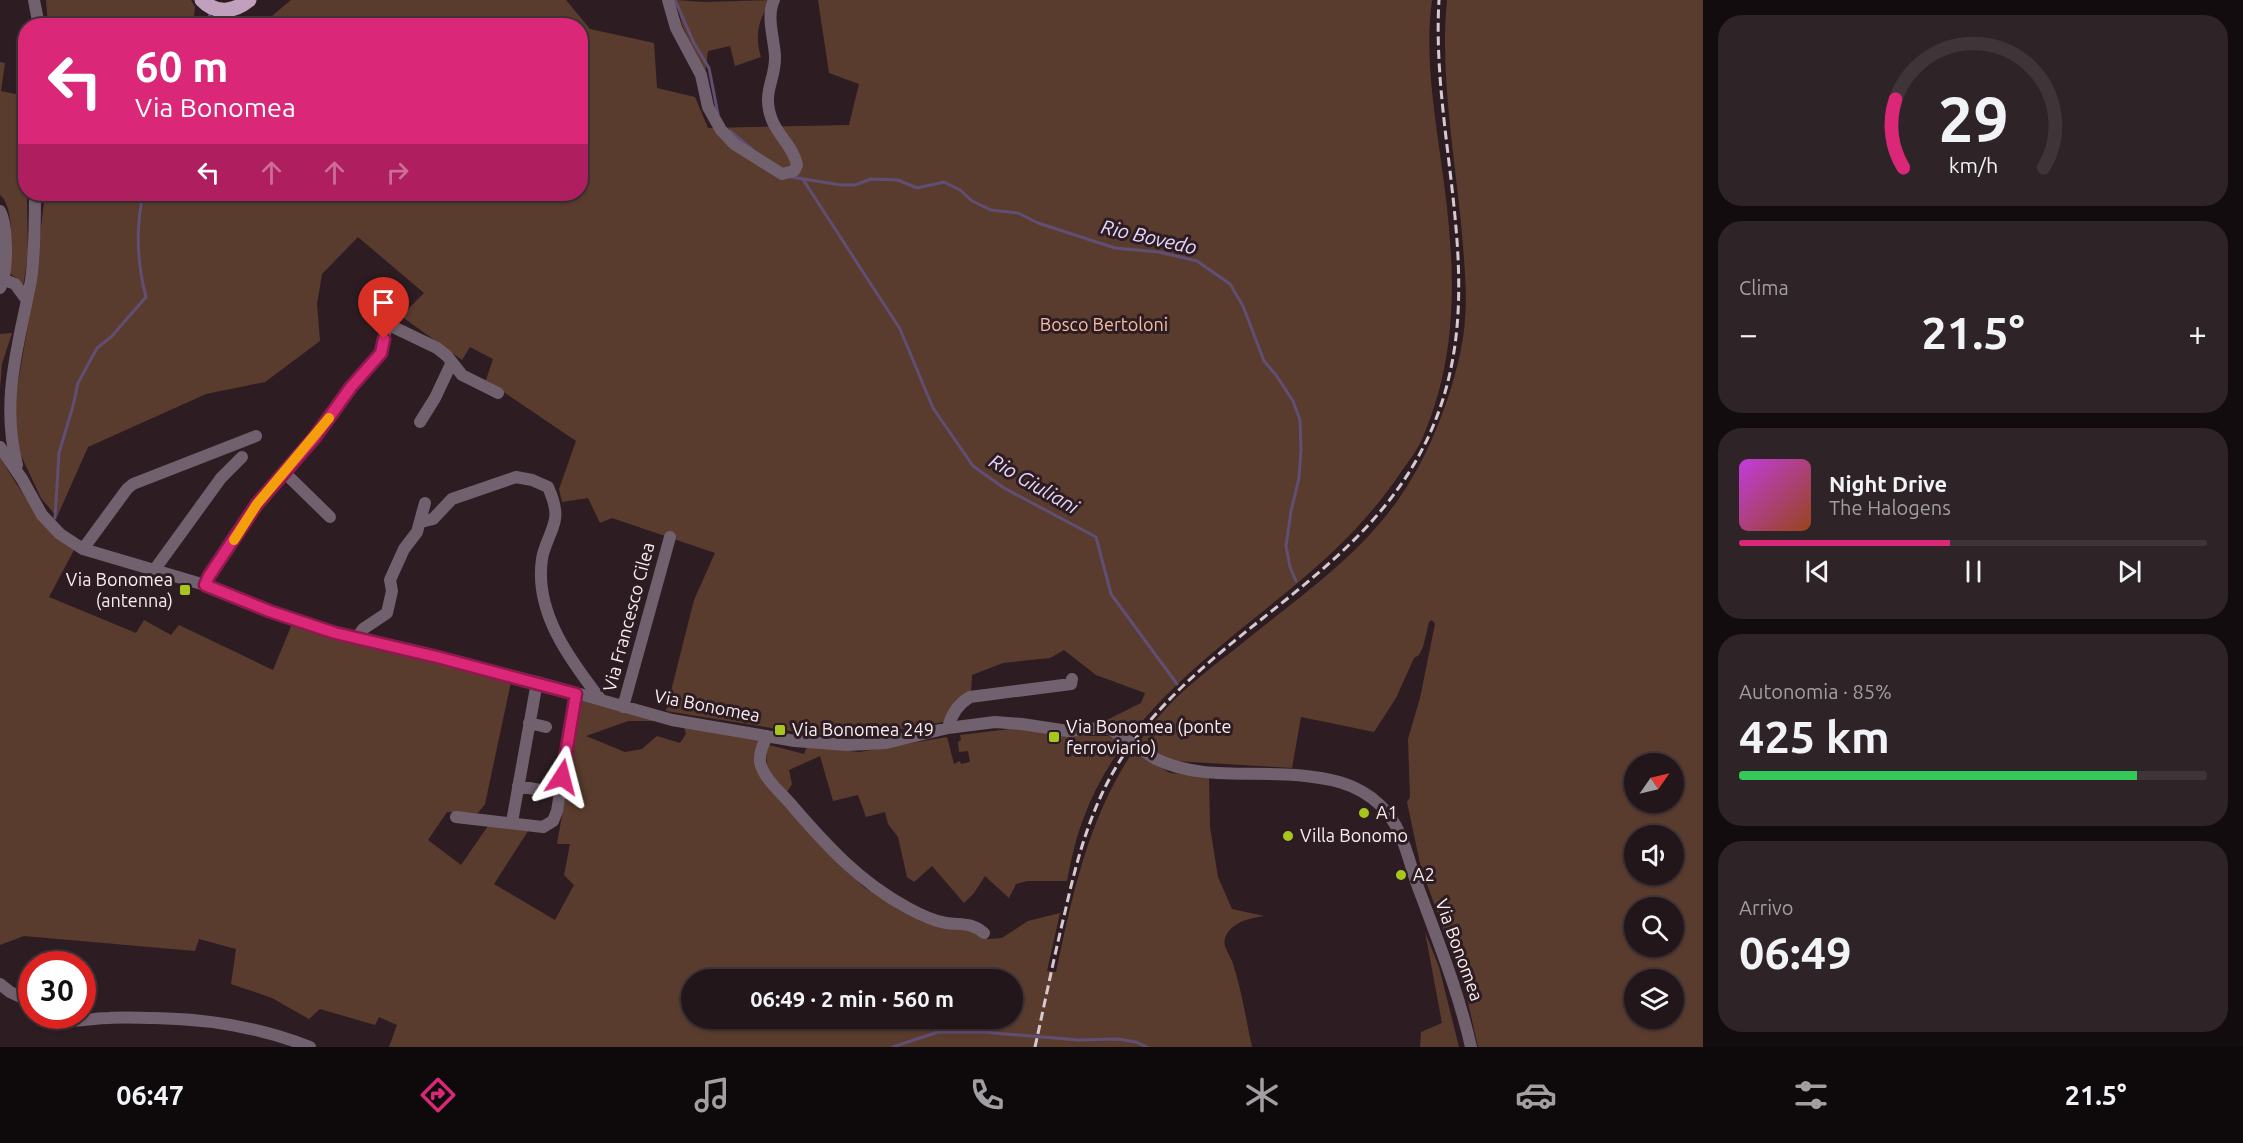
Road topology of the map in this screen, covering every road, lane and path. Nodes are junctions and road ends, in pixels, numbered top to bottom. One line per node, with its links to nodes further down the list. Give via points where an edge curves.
1 (34, 0): 6 (street)
2 (202, 0): 3 (main road, via 213,9 225,11)
3 (249, 0)
4 (668, 0): 5 (street, via 676,28 701,75 708,107 721,130 734,144 782,174 794,171 797,165 772,120 767,98 775,59 770,15)
5 (774, 0)
6 (37, 18)
7 (35, 201): 10 (street, via 33,264)
8 (0, 211): 9 (street, via 7,234)
9 (1, 282): 10 (street, via 15,284)
10 (26, 299): 18 (street, via 11,372 7,416)
11 (452, 362): 12 (street, via 462,375); 13 (street); 17 (street, via 437,348 387,324 381,353)
12 (498, 393)
13 (420, 422)
14 (256, 436): 23 (street, via 133,484)
15 (0, 447): 18 (street, Via Bonomea)
16 (242, 457): 24 (street, via 221,478)
17 (285, 473): 20 (street); 25 (street, via 257,504)
18 (22, 479): 23 (street, Via Bonomea, via 51,526)
19 (425, 503): 21 (street)
20 (330, 517)
21 (421, 522): 26 (street, via 390,580 387,613); 30 (street, via 433,519 452,500 516,477 548,487 555,519 542,558 544,606 565,649)
22 (670, 537): 31 (street, Via Francesco Cilea)
23 (83, 549): 24 (street, Via Bonomea)
24 (154, 569): 25 (street, Via Bonomea)
25 (205, 585): 26 (street, Via Bonomea, via 269,611)
26 (357, 637): 28 (street, Via Bonomea)
27 (1072, 680): 34 (street, via 1071,684 970,698 955,711)
28 (537, 682): 29 (street, Via Bonomea); 32 (street)
29 (576, 694): 30 (street, Via Bonomea); 39 (street, via 553,821 543,827)
30 (601, 700): 31 (street, Via Bonomea)
31 (623, 707): 35 (street, Via Bonomea, via 672,720)
32 (529, 723): 33 (street); 36 (street)
33 (546, 727)
34 (948, 728): 35 (street, Via Bonomea, via 865,745); 45 (street, Via Bonomea, bridge, via 1002,722 1068,731 1110,729 1156,759 1180,769 1338,780 1379,804 1402,836 1455,985)
35 (767, 735): 40 (street, via 761,751 763,770 848,867 908,908 944,923 967,924)
36 (518, 786): 37 (street); 39 (street)
37 (540, 790)
38 (456, 816): 39 (street)
39 (512, 822)
40 (984, 933)
41 (0, 984): 42 (street)
42 (18, 996)
43 (96, 1019): 44 (street, via 225,1023 279,1035)
44 (310, 1047)
45 (1471, 1047)

